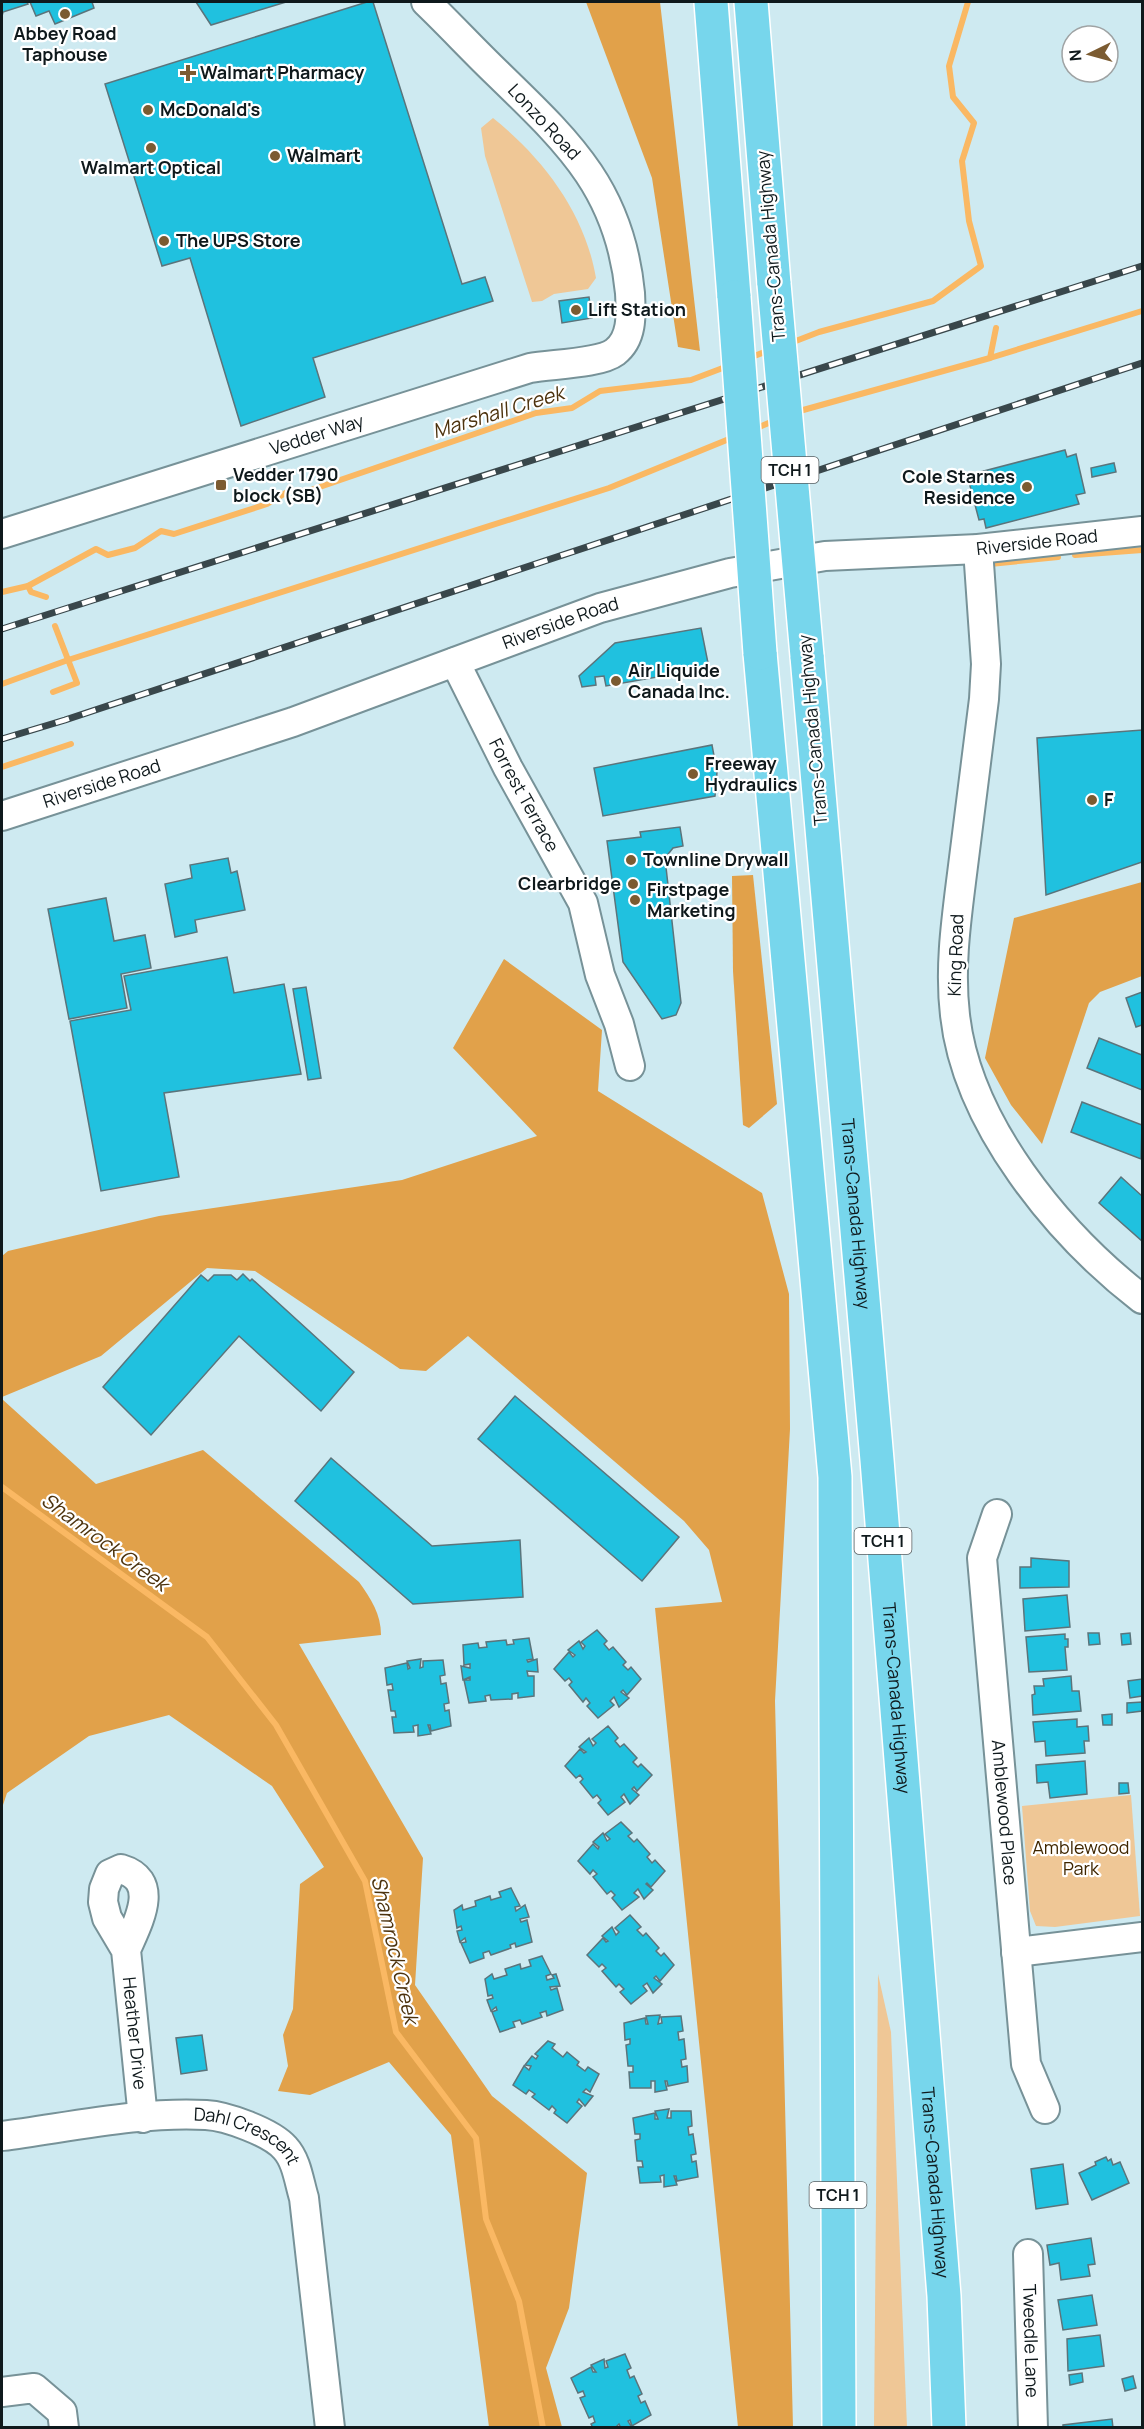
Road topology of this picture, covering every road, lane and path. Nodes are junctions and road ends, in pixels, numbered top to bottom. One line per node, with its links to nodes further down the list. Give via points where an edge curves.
1 (426, 2): 6 (street, Lonzo Road, via 559,133 601,190 624,249 631,314 620,348 597,359)
2 (699, 2): 5 (highway)
3 (711, 2): 5 (highway, TCH 1)
4 (751, 2): 26 (highway, Trans-Canada Highway / TCH 1, bridge, via 875,1436 945,2296)
5 (733, 281): 25 (highway, TCH 1, bridge, via 760,653 835,1477)
6 (530, 368): 8 (street, Vedder Way)
7 (1143, 531): 9 (street, Riverside Road)
8 (2, 534)
9 (978, 549): 10 (street, Riverside Road, via 825,556 730,573 600,608); 13 (street, King Road, via 986,664 984,699 953,944 955,1015 965,1068 988,1118 1046,1204 1080,1244)
10 (454, 662): 11 (street, Riverside Road, via 293,722); 12 (street, Forrest Terrace, via 583,903 600,975)
11 (2, 816)
12 (630, 1066)
13 (1143, 1299)
14 (997, 1514): 17 (street, Amblewood Place, via 982,1558)
15 (1143, 1938): 17 (street)
16 (126, 1950): 19 (street, Heather Drive)
17 (1017, 1952): 18 (street, Amblewood Place, via 1026,2064)
18 (1045, 2109)
19 (144, 2118): 20 (street, Dahl Crescent); 24 (street, Dahl Crescent, via 206,2115 233,2121 284,2147 294,2162 304,2198)
20 (2, 2136)
21 (1028, 2254): 27 (street, Tweedle Lane)
22 (2, 2392): 23 (street, via 34,2388 62,2412)
23 (64, 2427)
24 (330, 2427)
25 (839, 2427)
26 (950, 2427)
27 (1033, 2427)

